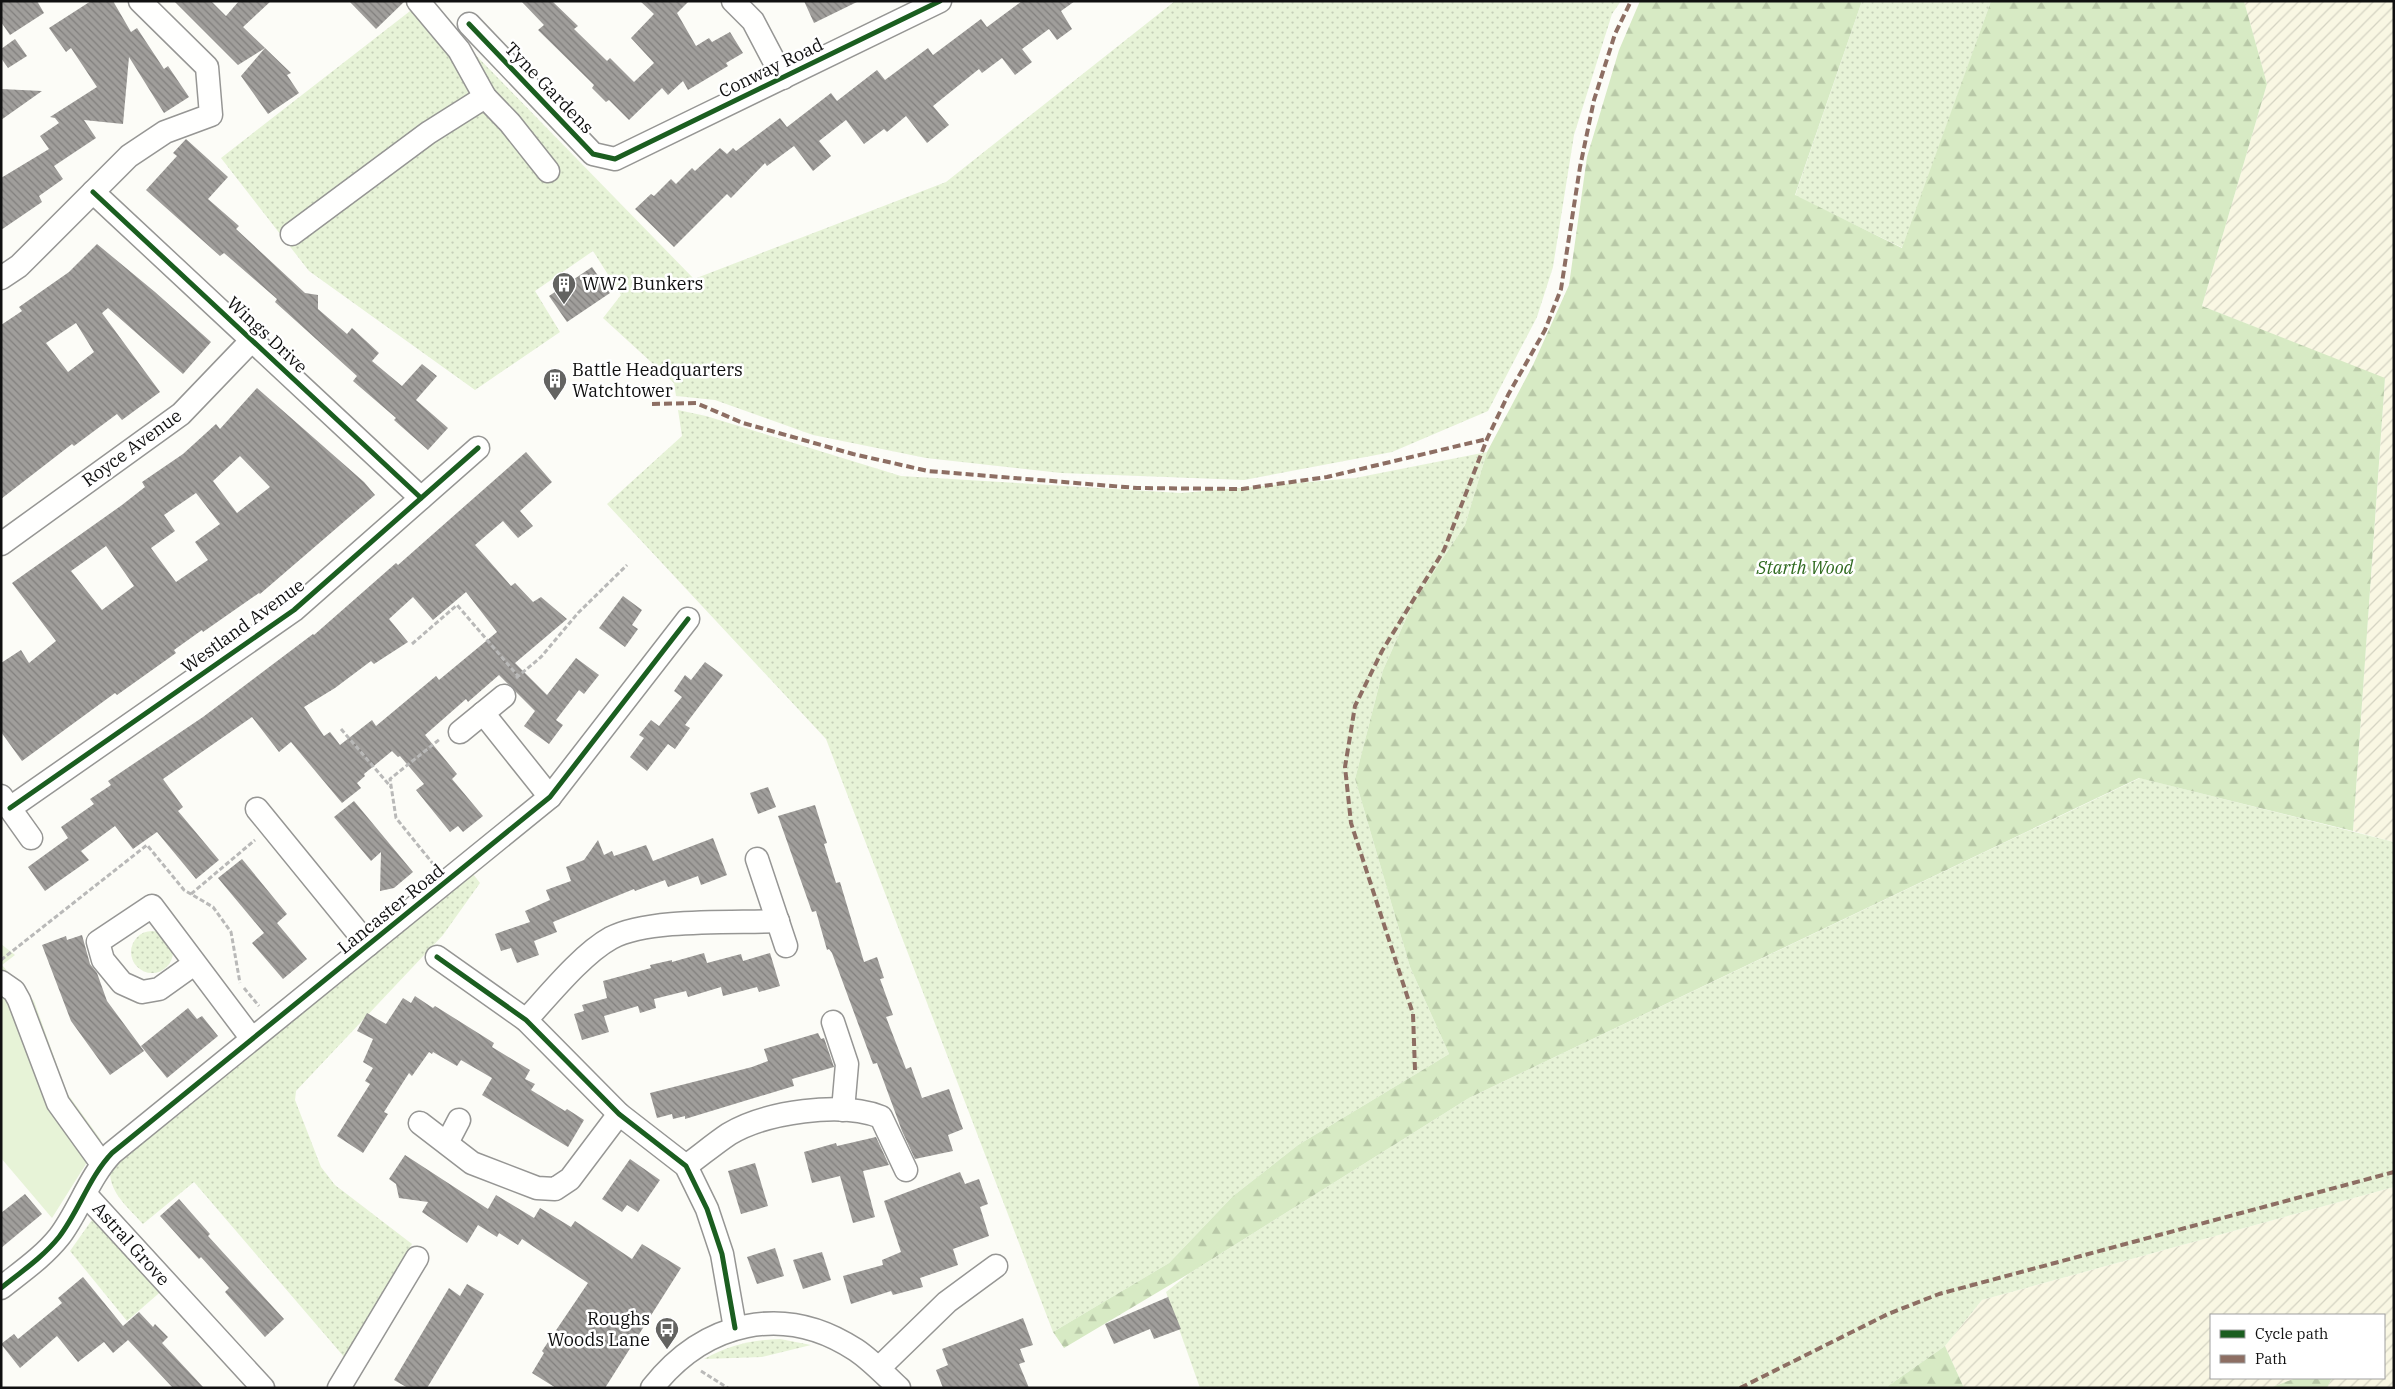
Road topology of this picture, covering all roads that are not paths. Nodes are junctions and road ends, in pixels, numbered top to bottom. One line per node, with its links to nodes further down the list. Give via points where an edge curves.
1 (140, 1): 10 (street, via 206,67 211,115 165,132 129,156)
2 (418, 1): 7 (street, via 460,50)
3 (733, 1): 6 (street, via 754,21)
4 (940, 1): 6 (street, Conway Road)
5 (469, 24): 8 (street, Tyne Gardens, via 593,154)
6 (783, 78): 8 (street, Conway Road)
7 (485, 97): 9 (street); 11 (street, via 428,133)
8 (615, 159)
9 (548, 171)
10 (93, 192): 12 (street, via 19,266); 13 (street, Wings Drive)
11 (292, 234)
12 (1, 278)
13 (252, 340): 15 (street, Wings Drive); 16 (street, Royce Avenue, via 181,414)
14 (478, 448): 15 (street, Westland Avenue)
15 (421, 498): 22 (street, Westland Avenue, via 294,610)
16 (1, 544)
17 (688, 619): 21 (street, Lancaster Road)
18 (504, 696): 19 (street)
19 (483, 713): 20 (street); 21 (street)
20 (460, 732)
21 (550, 797): 27 (street, Lancaster Road)
22 (6, 802): 24 (street)
23 (257, 809): 27 (street, Lancaster Road)
24 (31, 838)
25 (757, 859): 26 (street)
26 (778, 921): 28 (street); 32 (street, via 657,926 612,938 594,950)
27 (368, 945): 34 (street, Lancaster Road)
28 (786, 946)
29 (437, 957): 32 (street)
30 (194, 964): 34 (street)
31 (1, 982): 40 (street, via 14,991 19,1000 58,1103)
32 (526, 1020): 36 (street)
33 (833, 1022): 35 (street, via 847,1064)
34 (252, 1040): 40 (street, Lancaster Road)
35 (843, 1110): 41 (street, via 781,1115 754,1122 729,1134); 42 (street, via 881,1117)
36 (619, 1114): 39 (street, via 570,1179 555,1189 537,1188 472,1163); 41 (street)
37 (459, 1120): 39 (street)
38 (420, 1123): 39 (street)
39 (446, 1143)
40 (102, 1164): 43 (street, Lancaster Road)
41 (686, 1166): 47 (street, via 707,1209 722,1254)
42 (906, 1170)
43 (86, 1194): 46 (street, Astral Grove, via 60,1236); 49 (street, Astral Grove)
44 (417, 1258): 50 (street)
45 (996, 1266): 48 (street, via 947,1302)
46 (1, 1288)
47 (735, 1328): 48 (street, via 784,1324 808,1328 856,1350); 51 (street, via 711,1337 687,1352)
48 (878, 1368): 52 (street)
49 (263, 1388)
50 (339, 1388)
51 (652, 1388)
52 (899, 1388)

